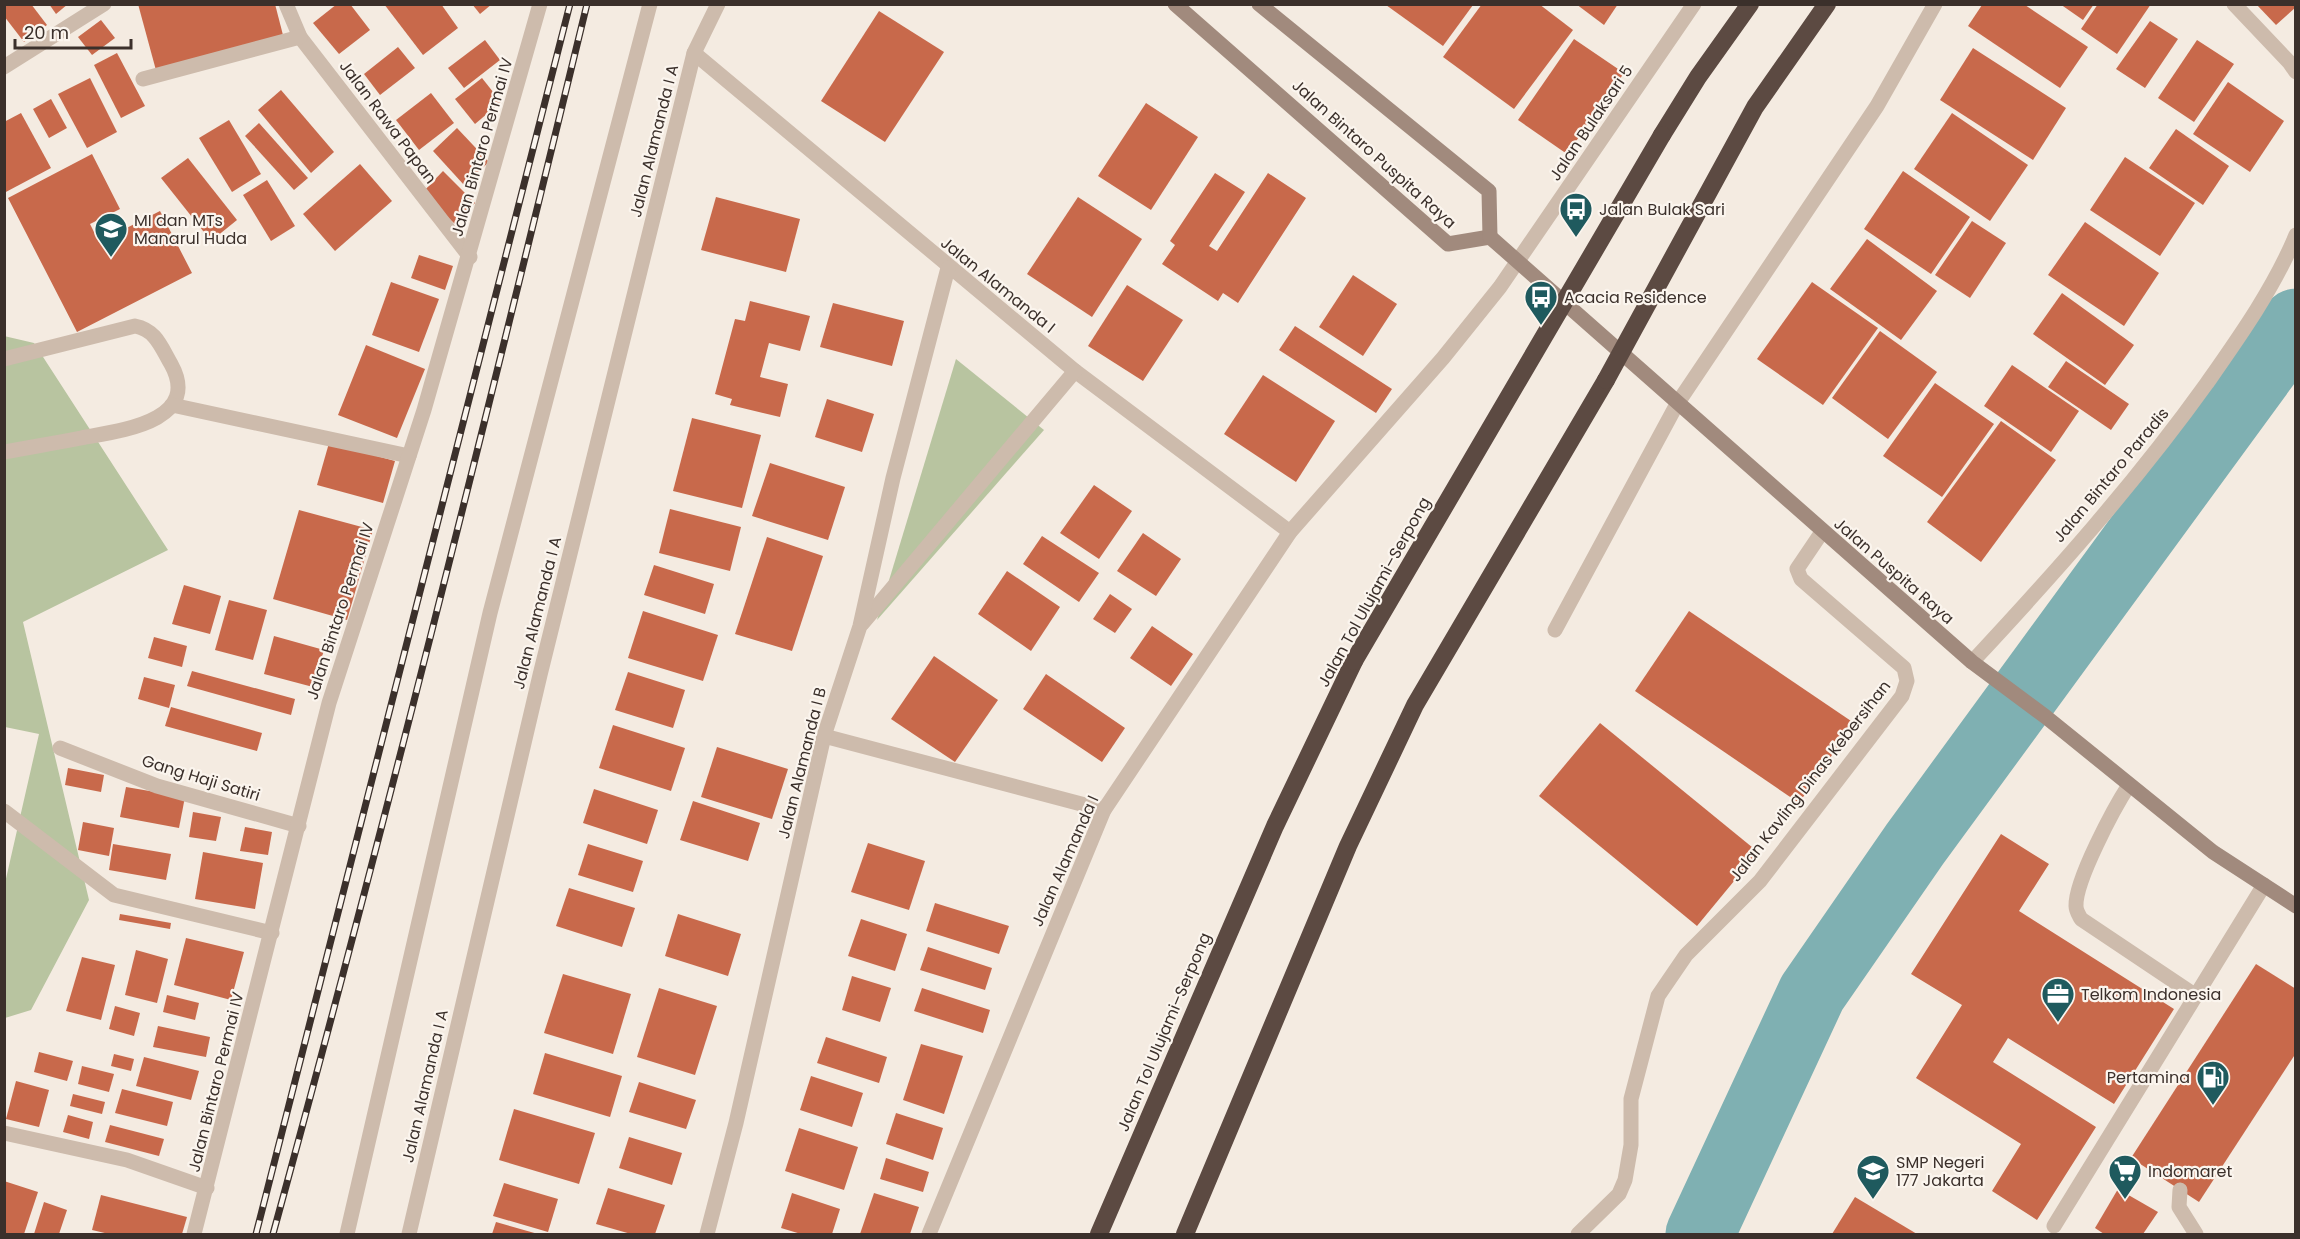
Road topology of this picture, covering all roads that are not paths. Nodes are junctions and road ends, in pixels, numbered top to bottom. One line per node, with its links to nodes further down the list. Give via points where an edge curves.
1 (104, 4): 15 (street)
2 (286, 4): 13 (street, Jalan Rawa Papan)
3 (540, 4): 20 (street, Jalan Bintaro Permai IV)
4 (650, 4): 49 (street, via 490,613)
5 (718, 4): 14 (street, Jalan Alamanda I A)
6 (1175, 4): 19 (main road, Jalan Bintaro Puspita Raya, via 1448,244)
7 (1259, 4): 19 (main road, via 1489,191)
8 (1694, 4): 21 (street, Jalan Bulaksari 5)
9 (1750, 4): 53 (highway, Jalan Tol Ulujami–Serpong, bridge, via 1662,135 1354,661 1275,826)
10 (1827, 4): 54 (highway, bridge, via 1755,107 1606,380 1415,705 1348,846)
11 (1935, 4): 25 (street, via 1877,106)
12 (2234, 4): 16 (street)
13 (300, 37): 17 (street); 20 (street, Jalan Rawa Papan)
14 (694, 53): 22 (street, Jalan Alamanda I); 50 (street, Jalan Alamanda I A, via 540,675)
15 (4, 67)
16 (2295, 72)
17 (143, 79)
18 (2295, 235): 33 (street, Jalan Bintaro Paradis, via 2285,261 2238,339 2158,450 2020,610)
19 (1490, 237): 21 (main road, Jalan Puspita Raya)
20 (470, 257): 28 (street, Jalan Bintaro Permai IV)
21 (1518, 262): 25 (main road, Jalan Puspita Raya); 29 (street, Jalan Alamanda I, via 1443,358)
22 (948, 267): 24 (street, Jalan Alamanda I); 31 (street, Jalan Alamanda I B, via 893,478)
23 (4, 358): 26 (street, via 135,326 146,328 156,337 175,372 178,391)
24 (1075, 371): 29 (street, Jalan Alamanda I); 31 (street)
25 (1677, 404): 30 (main road, Jalan Puspita Raya); 32 (street)
26 (172, 405): 27 (street, via 146,424); 28 (street)
27 (4, 452)
28 (409, 456): 39 (street, Jalan Bintaro Permai IV, via 328,704)
29 (1290, 532): 37 (street, Jalan Alamanda I)
30 (1822, 532): 33 (main road, Jalan Puspita Raya); 55 (street, Jalan Kavling Dinas Kebersihan, via 1797,569 1801,579 1904,668 1905,688 1760,881 1686,956 1658,996 1631,1099 1631,1145 1625,1180 1619,1194)
31 (860, 626): 34 (street, Jalan Alamanda I B)
32 (1555, 630)
33 (1978, 666): 36 (main road, Jalan Puspita Raya)
34 (824, 736): 37 (street); 51 (street, Jalan Alamanda I B, via 736,1123)
35 (60, 748): 39 (street, Gang Haji Satiri, via 157,786)
36 (2129, 785): 40 (main road, Jalan Puspita Raya, via 2213,852); 43 (street, via 2109,815 2080,886 2076,908 2080,920)
37 (1104, 810): 52 (street, Jalan Alamanda I)
38 (4, 811): 42 (street, via 114,895)
39 (299, 826): 42 (street, Jalan Bintaro Permai IV)
40 (2264, 885): 41 (main road, Jalan Puspita Raya); 43 (street)
41 (2295, 906)
42 (272, 933): 45 (street, Jalan Bintaro Permai IV)
43 (2196, 996): 47 (street)
44 (4, 1133): 45 (street, via 127,1160)
45 (207, 1188): 48 (street, Jalan Bintaro Permai IV)
46 (2180, 1190): 56 (street, via 2179,1207)
47 (2054, 1226)
48 (195, 1234)
49 (347, 1234)
50 (409, 1234)
51 (706, 1234)
52 (929, 1234)
53 (1099, 1234)
54 (1185, 1234)
55 (1578, 1234)
56 (2196, 1234)

